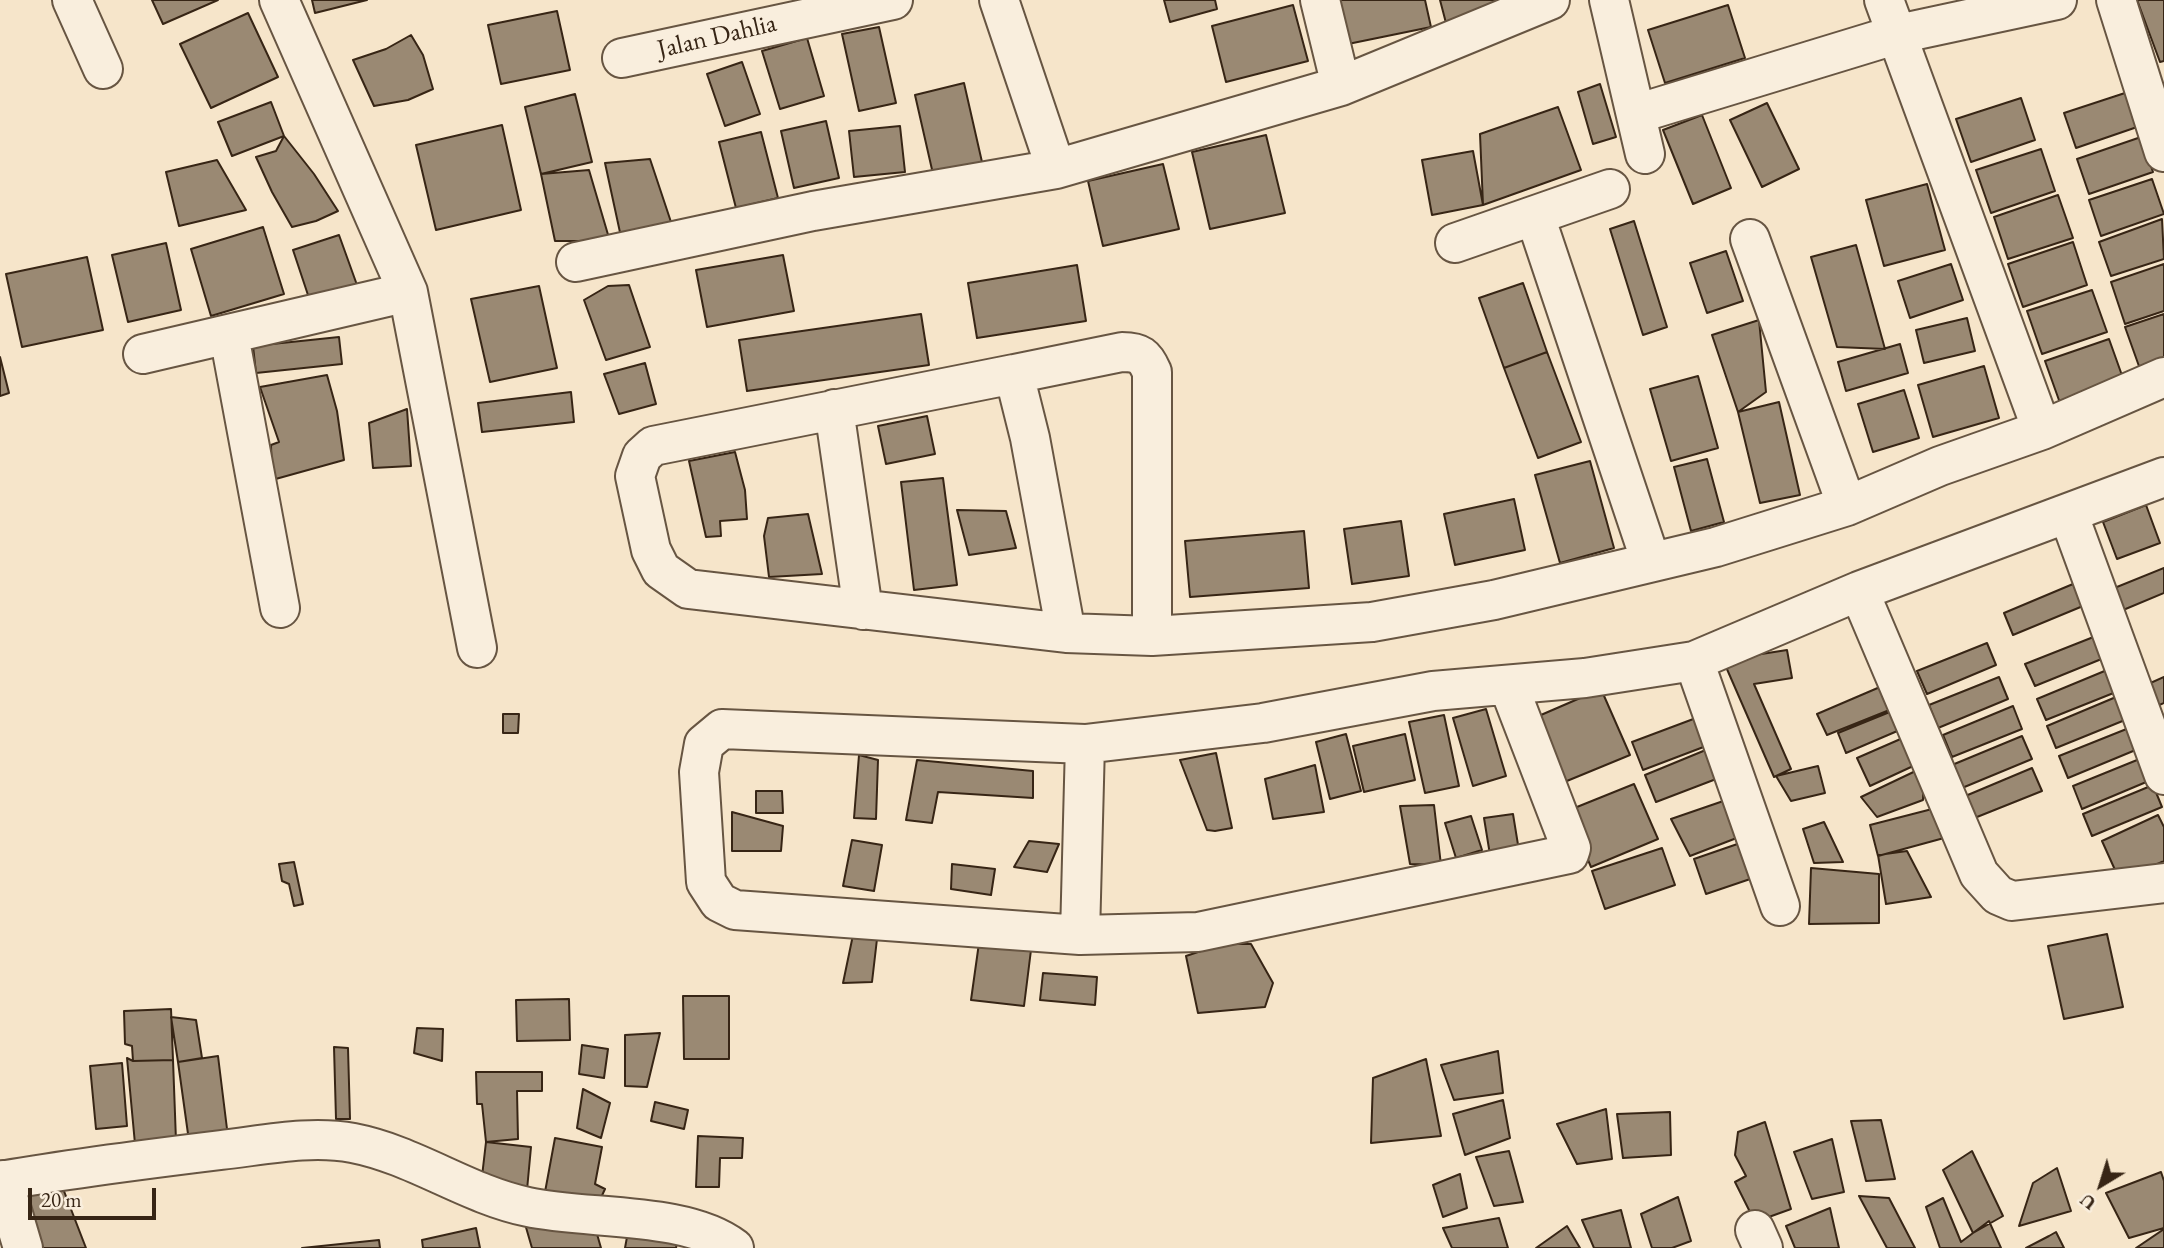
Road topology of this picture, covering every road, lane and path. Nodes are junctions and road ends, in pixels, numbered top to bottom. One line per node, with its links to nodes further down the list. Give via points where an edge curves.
1 (72, 0): 12 (street)
2 (279, 0): 23 (street)
3 (893, 0): 11 (street, Jalan Dahlia)
4 (999, 0): 17 (street)
5 (1320, 0): 13 (street)
6 (1550, 0): 13 (street)
7 (1609, 0): 14 (street)
8 (2057, 0): 10 (street)
9 (2116, 0): 15 (street)
10 (1891, 17): 14 (street); 29 (street)
11 (622, 58)
12 (103, 69)
13 (1341, 86): 17 (street)
14 (1636, 114): 16 (street)
15 (2164, 152)
16 (1645, 154)
17 (1056, 169): 22 (street, via 813,211)
18 (1610, 189): 19 (street)
19 (1535, 216): 21 (street); 33 (street)
20 (1750, 239): 31 (street)
21 (1455, 243)
22 (576, 262)
23 (408, 292): 24 (street); 39 (street)
24 (229, 335): 25 (street); 35 (street)
25 (143, 354)
26 (1014, 374): 28 (street); 37 (street); 38 (street, via 1122,352 1145,357 1152,372)
27 (2164, 377): 29 (street)
28 (834, 410): 36 (street); 36 (street, via 653,446 642,456 635,476 651,550 672,580 688,589)
29 (2042, 430): 31 (street)
30 (2164, 477): 32 (street)
31 (1847, 506): 33 (street)
32 (2068, 513): 34 (street); 43 (street)
33 (1651, 562): 38 (street, via 1494,600 1372,622)
34 (1859, 591): 40 (street); 44 (street, via 1979,874 1998,895 2025,901)
35 (280, 608)
36 (863, 610): 37 (street)
37 (1066, 633): 38 (street)
38 (1152, 636)
39 (477, 648)
40 (1694, 661): 41 (street); 45 (street)
41 (1509, 687): 42 (street, via 1433,691 1263,723); 46 (street, via 1572,848 1569,854 1198,932)
42 (1085, 744): 46 (street); 46 (street, via 722,729 704,744 699,772 706,883 719,902 734,910)
43 (2164, 775)
44 (2164, 883)
45 (1780, 906)
46 (1080, 935)
47 (2, 1180): 48 (street); 49 (street, via 64,1168 305,1140 352,1143 394,1153 472,1190 528,1207 693,1227)
48 (23, 1248)
49 (734, 1248)

